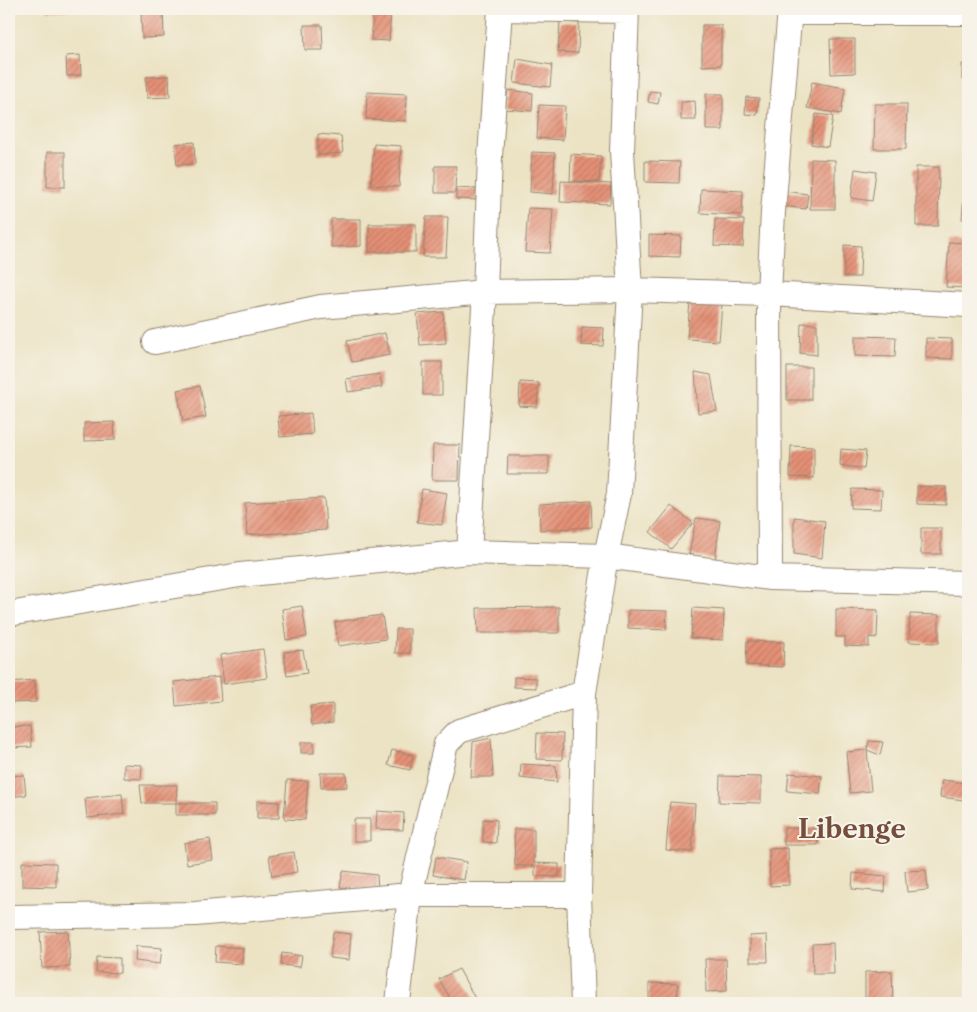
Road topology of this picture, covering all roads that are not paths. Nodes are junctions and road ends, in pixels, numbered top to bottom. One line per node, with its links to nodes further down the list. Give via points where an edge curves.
1 (500, 9): 2 (street); 6 (street)
2 (627, 10): 5 (street, via 622,150)
3 (790, 11): 4 (street); 7 (street)
4 (968, 12)
5 (630, 290): 6 (street); 7 (street); 11 (street, via 619,494)
6 (485, 292): 9 (street, via 322,307); 10 (street)
7 (769, 294): 8 (street); 12 (street)
8 (968, 305)
9 (155, 342)
10 (469, 552): 11 (street); 14 (street, via 240,575)
11 (606, 556): 12 (street); 15 (street)
12 (770, 578): 13 (street)
13 (968, 583)
14 (9, 614)
15 (584, 694): 16 (street, via 459,731 446,744); 17 (street)
16 (410, 895): 17 (street); 18 (street, via 195,914); 19 (street)
17 (579, 895): 20 (street)
18 (9, 917)
19 (398, 1003)
20 (583, 1003)

